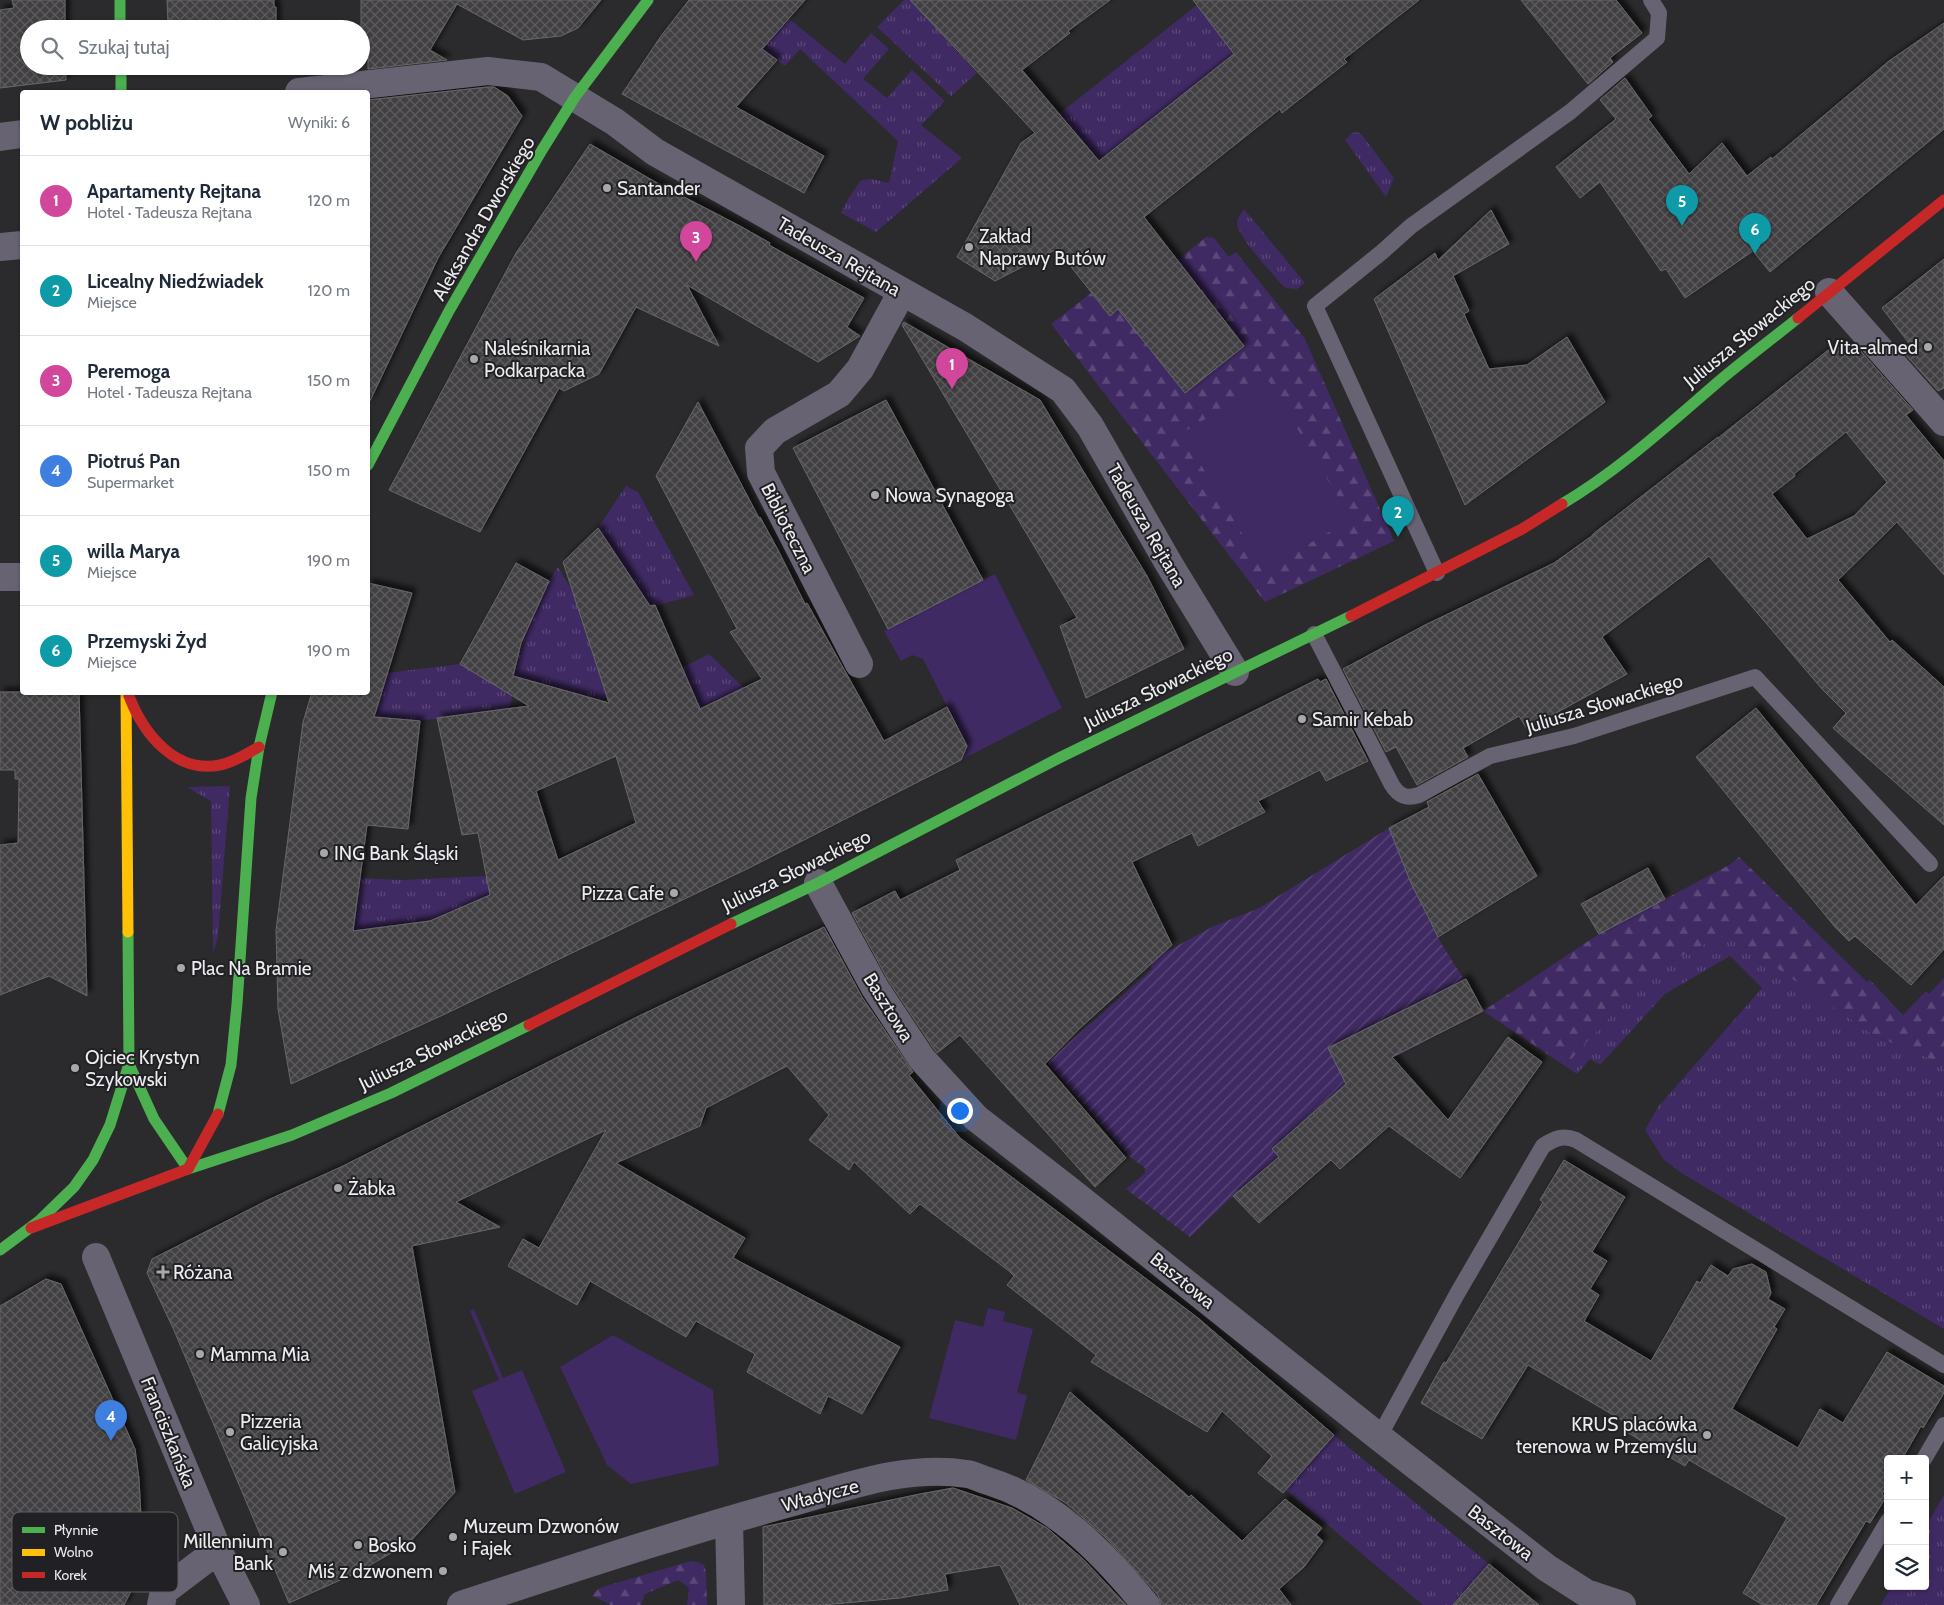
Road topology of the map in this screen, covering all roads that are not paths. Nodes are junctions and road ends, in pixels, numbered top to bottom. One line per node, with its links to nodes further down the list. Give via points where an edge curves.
1 (120, 0): 4 (street)
2 (648, 0): 8 (street, Aleksandra Dworskiego)
3 (1651, 0): 18 (lane, via 1659,13 1658,38 1570,112 1411,226 1315,306)
4 (120, 20)
5 (121, 75): 6 (street)
6 (121, 90)
7 (317, 90): 8 (street, Tadeusza Rejtana, via 488,71 541,77)
8 (575, 97): 14 (street, Tadeusza Rejtana, via 655,152); 17 (street, Aleksandra Dworskiego, via 449,311)
9 (20, 134): 10 (street)
10 (0, 137)
11 (1944, 200): 15 (street, Juliusza Słowackiego)
12 (20, 245): 13 (street)
13 (0, 247)
14 (902, 292): 22 (street, Biblioteczna, via 860,369 840,394 775,431 760,448 761,473); 23 (street, Tadeusza Rejtana, via 965,327 1063,390 1090,426)
15 (1830, 292): 16 (street); 18 (street, Juliusza Słowackiego, via 1662,431 1581,493 1522,529)
16 (1944, 422)
17 (370, 461)
18 (1436, 573): 21 (street, Juliusza Słowackiego)
19 (0, 577): 20 (street)
20 (20, 577)
21 (1314, 634): 23 (street, Juliusza Słowackiego); 28 (lane, Juliusza Słowackiego, via 1392,785 1403,796 1419,795 1490,756 1574,736 1755,678)
22 (859, 664)
23 (1235, 672): 29 (street, Juliusza Słowackiego, via 1061,757)
24 (126, 695): 30 (street)
25 (127, 695): 27 (street, via 150,735 183,761 207,768 232,763)
26 (271, 695): 27 (street)
27 (259, 747): 31 (street, via 251,798 231,1065 220,1111)
28 (1930, 864)
29 (818, 883): 31 (street, Juliusza Słowackiego, via 391,1093 292,1135); 37 (street, Basztowa, via 875,988 922,1058 976,1118)
30 (129, 1064): 31 (street, via 154,1119); 32 (street, via 112,1119 93,1160 64,1199)
31 (188, 1169): 32 (street)
32 (31, 1228): 33 (street)
33 (0, 1250)
34 (96, 1257): 41 (street, Franciszkańska)
35 (1944, 1365): 37 (lane, via 1576,1140 1558,1137 1543,1146)
36 (1944, 1425): 38 (lane)
37 (1379, 1437): 44 (street, Basztowa, via 1547,1568)
38 (1926, 1455)
39 (735, 1518): 47 (street, Władycze); 48 (street); 49 (street, Władycze, via 888,1476 935,1472 967,1474 1006,1486 1051,1512 1090,1542)
40 (1884, 1527): 51 (lane)
41 (218, 1550): 42 (street); 46 (street, Franciszkańska)
42 (178, 1580)
43 (164, 1592): 45 (street)
44 (1581, 1599): 50 (street, Basztowa)
45 (161, 1605)
46 (246, 1605)
47 (461, 1605)
48 (730, 1605)
49 (1146, 1605)
50 (1622, 1605)
51 (1838, 1605)

